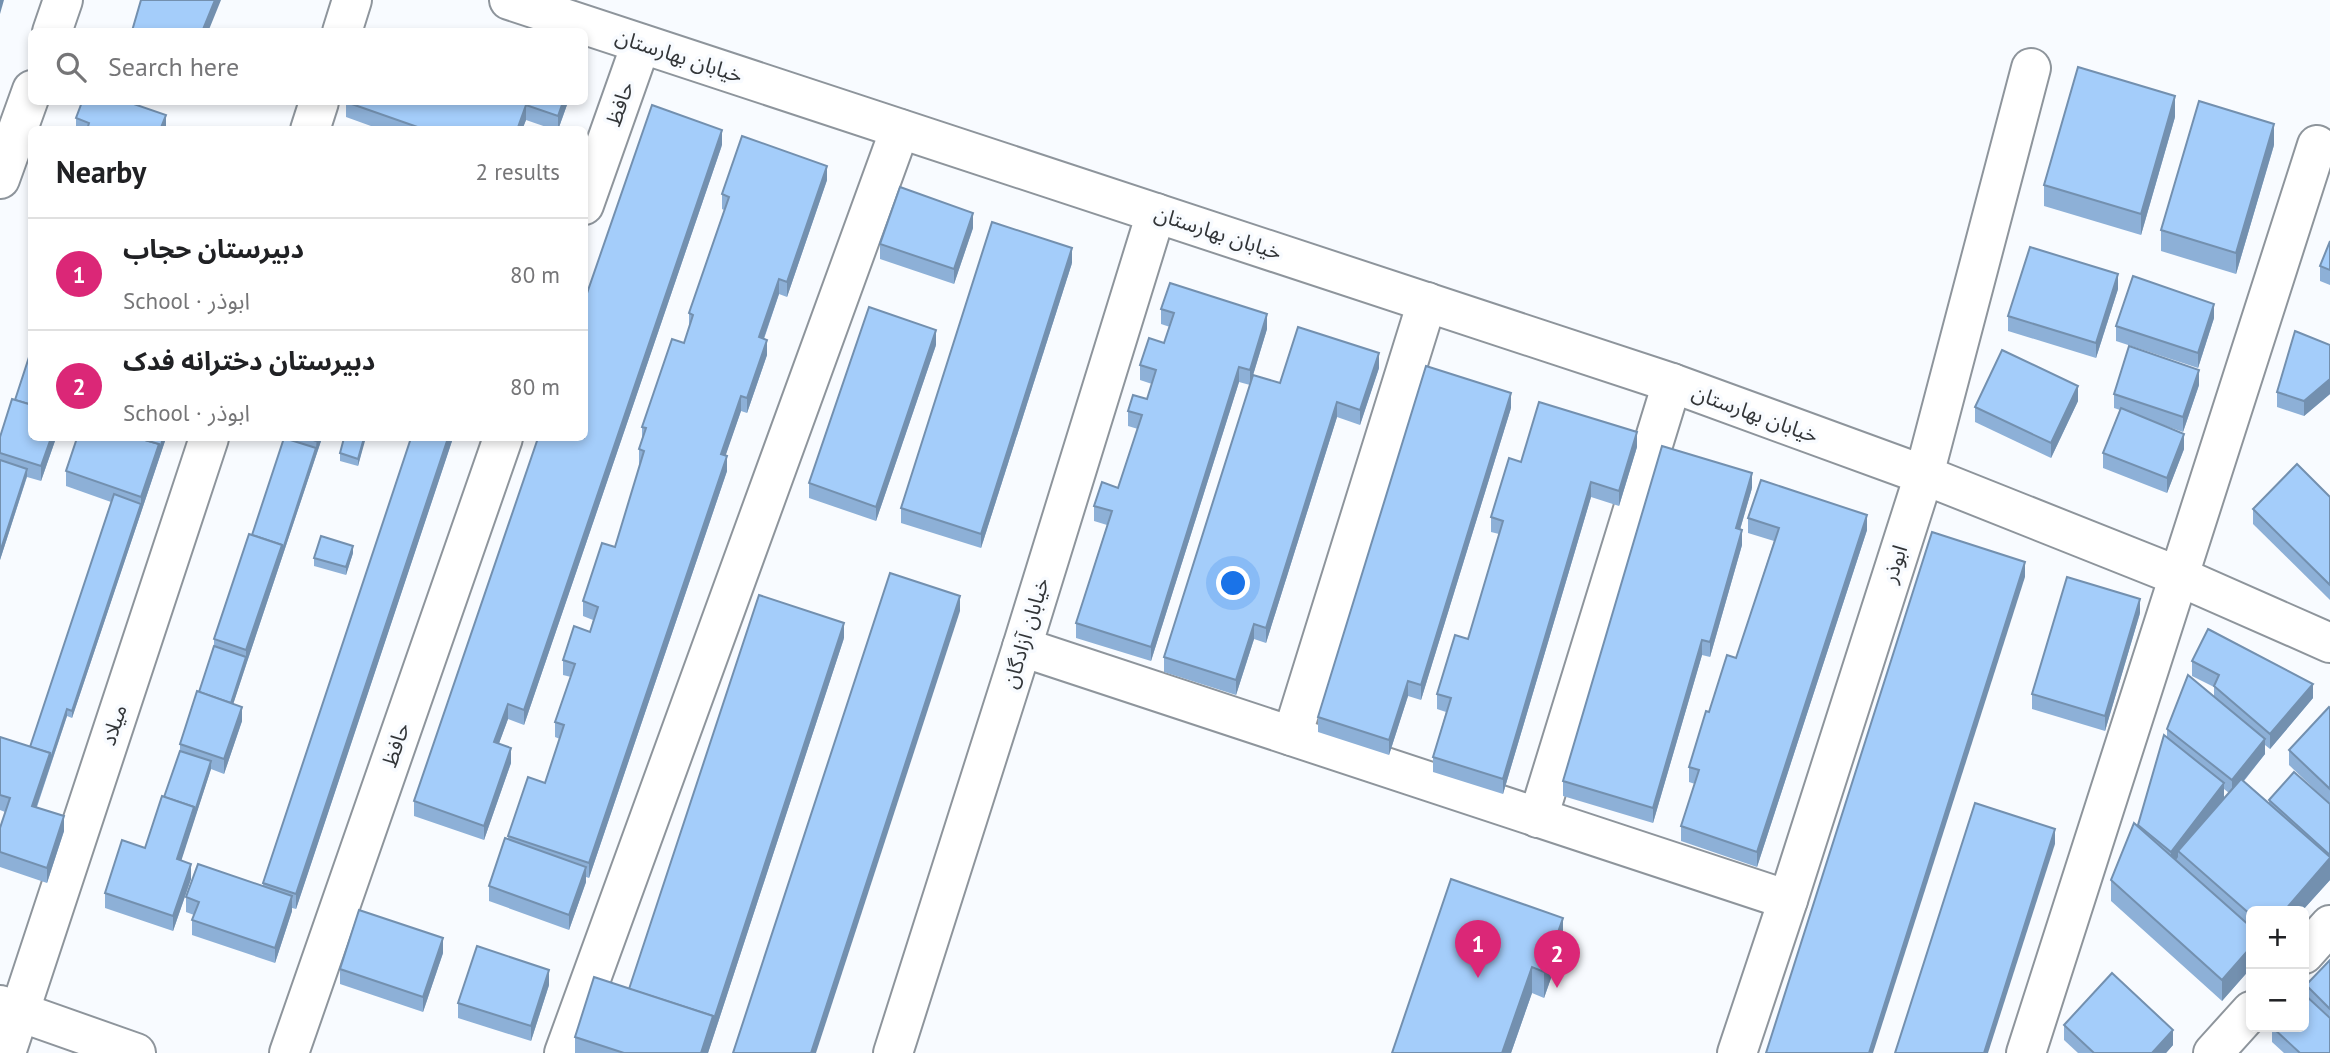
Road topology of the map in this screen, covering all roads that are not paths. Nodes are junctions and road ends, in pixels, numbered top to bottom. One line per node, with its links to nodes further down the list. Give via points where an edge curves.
1 (63, 0): 4 (street)
2 (352, 0): 5 (street)
3 (509, 0): 6 (street, خیابان بهارستان)
4 (53, 28)
5 (343, 28)
6 (641, 44): 11 (street, خیابان بهارستان); 14 (street, حافظ)
7 (2031, 68): 20 (street, ابوذر)
8 (28, 101): 13 (street)
9 (318, 105): 10 (street)
10 (311, 126)
11 (900, 129): 15 (street, خیابان بهارستان); 34 (street)
12 (2317, 145): 21 (street)
13 (0, 179)
14 (588, 194)
15 (1156, 213): 16 (street, خیابان بهارستان); 23 (street, خیابان آزادگان)
16 (1427, 302): 17 (street, خیابان بهارستان); 24 (street)
17 (1672, 383): 20 (street, خیابان بهارستان); 25 (street)
18 (208, 441): 29 (street, میلاد)
19 (502, 441): 33 (street, حافظ)
20 (1923, 475): 21 (street, خیابان بهارستان); 26 (street, ابوذر)
21 (2178, 576): 22 (street, خیابان بهارستان); 37 (street)
22 (2330, 643)
23 (1022, 646): 24 (street); 35 (street, خیابان آزادگان)
24 (1292, 736): 25 (street)
25 (1538, 818): 26 (street)
26 (1788, 900): 36 (street, ابوذر)
27 (2330, 925): 28 (street)
28 (2309, 948)
29 (10, 1008): 31 (street, میلاد); 32 (street)
30 (2246, 1017): 38 (street)
31 (6, 1053)
32 (136, 1053)
33 (289, 1053)
34 (564, 1053)
35 (892, 1053)
36 (1737, 1053)
37 (2026, 1053)
38 (2213, 1053)

